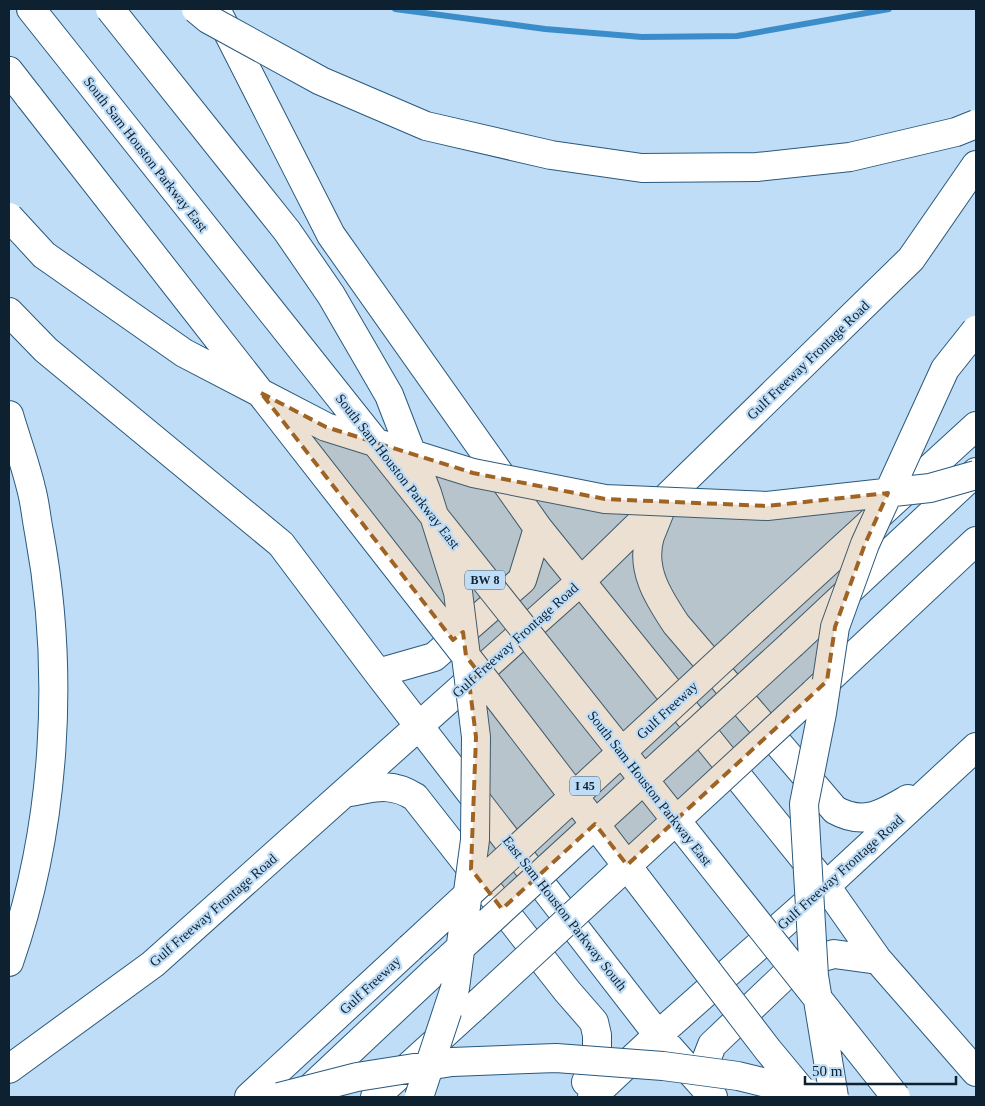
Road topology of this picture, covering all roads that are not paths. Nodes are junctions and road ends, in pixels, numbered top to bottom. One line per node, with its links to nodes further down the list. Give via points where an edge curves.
1 (31, 9): 40 (main road, South Sam Houston Parkway East / BW 8, bridge)
2 (110, 9): 34 (main road, bridge, via 287,231 331,295 388,395 427,493 458,592 476,737 475,840 455,988)
3 (196, 9): 6 (main road, bridge, via 208,19 321,81 426,126 560,157 642,168 757,167 850,157 956,132)
4 (216, 9): 15 (main road, via 331,235)
5 (9, 70): 37 (main road, bridge, via 487,683 768,1050)
6 (976, 124)
7 (976, 166): 14 (main road, Gulf Freeway Frontage Road, via 911,259)
8 (9, 217): 13 (main road, bridge, via 44,255 184,353 326,427 473,473 604,499 767,506 930,488)
9 (9, 312): 18 (main road, via 46,350 281,544)
10 (976, 330): 39 (main road, bridge, via 945,370 865,544 836,627 804,804 814,976)
11 (9, 415): 25 (main road, via 31,488 44,560 51,625 53,697 50,764 41,832 18,936)
12 (976, 426): 30 (main road, Gulf Freeway / I 45, bridge)
13 (976, 474): 32 (main road, bridge)
14 (666, 498): 17 (main road, Gulf Freeway Frontage Road); 21 (main road, via 650,537 647,554 647,569 660,600 676,624 835,810 864,818 885,812)
15 (538, 528): 17 (main road); 18 (main road, via 522,580 434,657)
16 (976, 541): 33 (main road, bridge)
17 (581, 581): 19 (main road, Gulf Freeway Frontage Road); 23 (main road)
18 (378, 673): 19 (main road)
19 (420, 726): 22 (main road, Gulf Freeway Frontage Road); 26 (main road, East Sam Houston Parkway South)
20 (976, 746): 21 (main road, Gulf Freeway Frontage Road)
21 (940, 780): 23 (main road, Gulf Freeway Frontage Road)
22 (345, 793): 27 (main road, Gulf Freeway Frontage Road, via 153,964); 35 (main road, via 395,787 415,797 594,1022 598,1035 597,1057)
23 (826, 886): 24 (main road); 26 (main road, Gulf Freeway Frontage Road)
24 (878, 960): 28 (main road); 29 (main road, via 834,954 798,964 712,1045 705,1063)
25 (9, 962)
26 (658, 1035): 29 (main road, East Sam Houston Parkway South); 36 (main road, Gulf Freeway Frontage Road)
27 (9, 1069)
28 (976, 1072)
29 (708, 1091)
30 (249, 1097)
31 (279, 1097): 38 (main road, bridge, via 357,1077 452,1062 556,1058 663,1066 738,1076)
32 (300, 1097)
33 (375, 1097)
34 (419, 1097)
35 (579, 1097)
36 (592, 1097)
37 (808, 1097)
38 (824, 1097)
39 (834, 1097)
40 (896, 1097)

